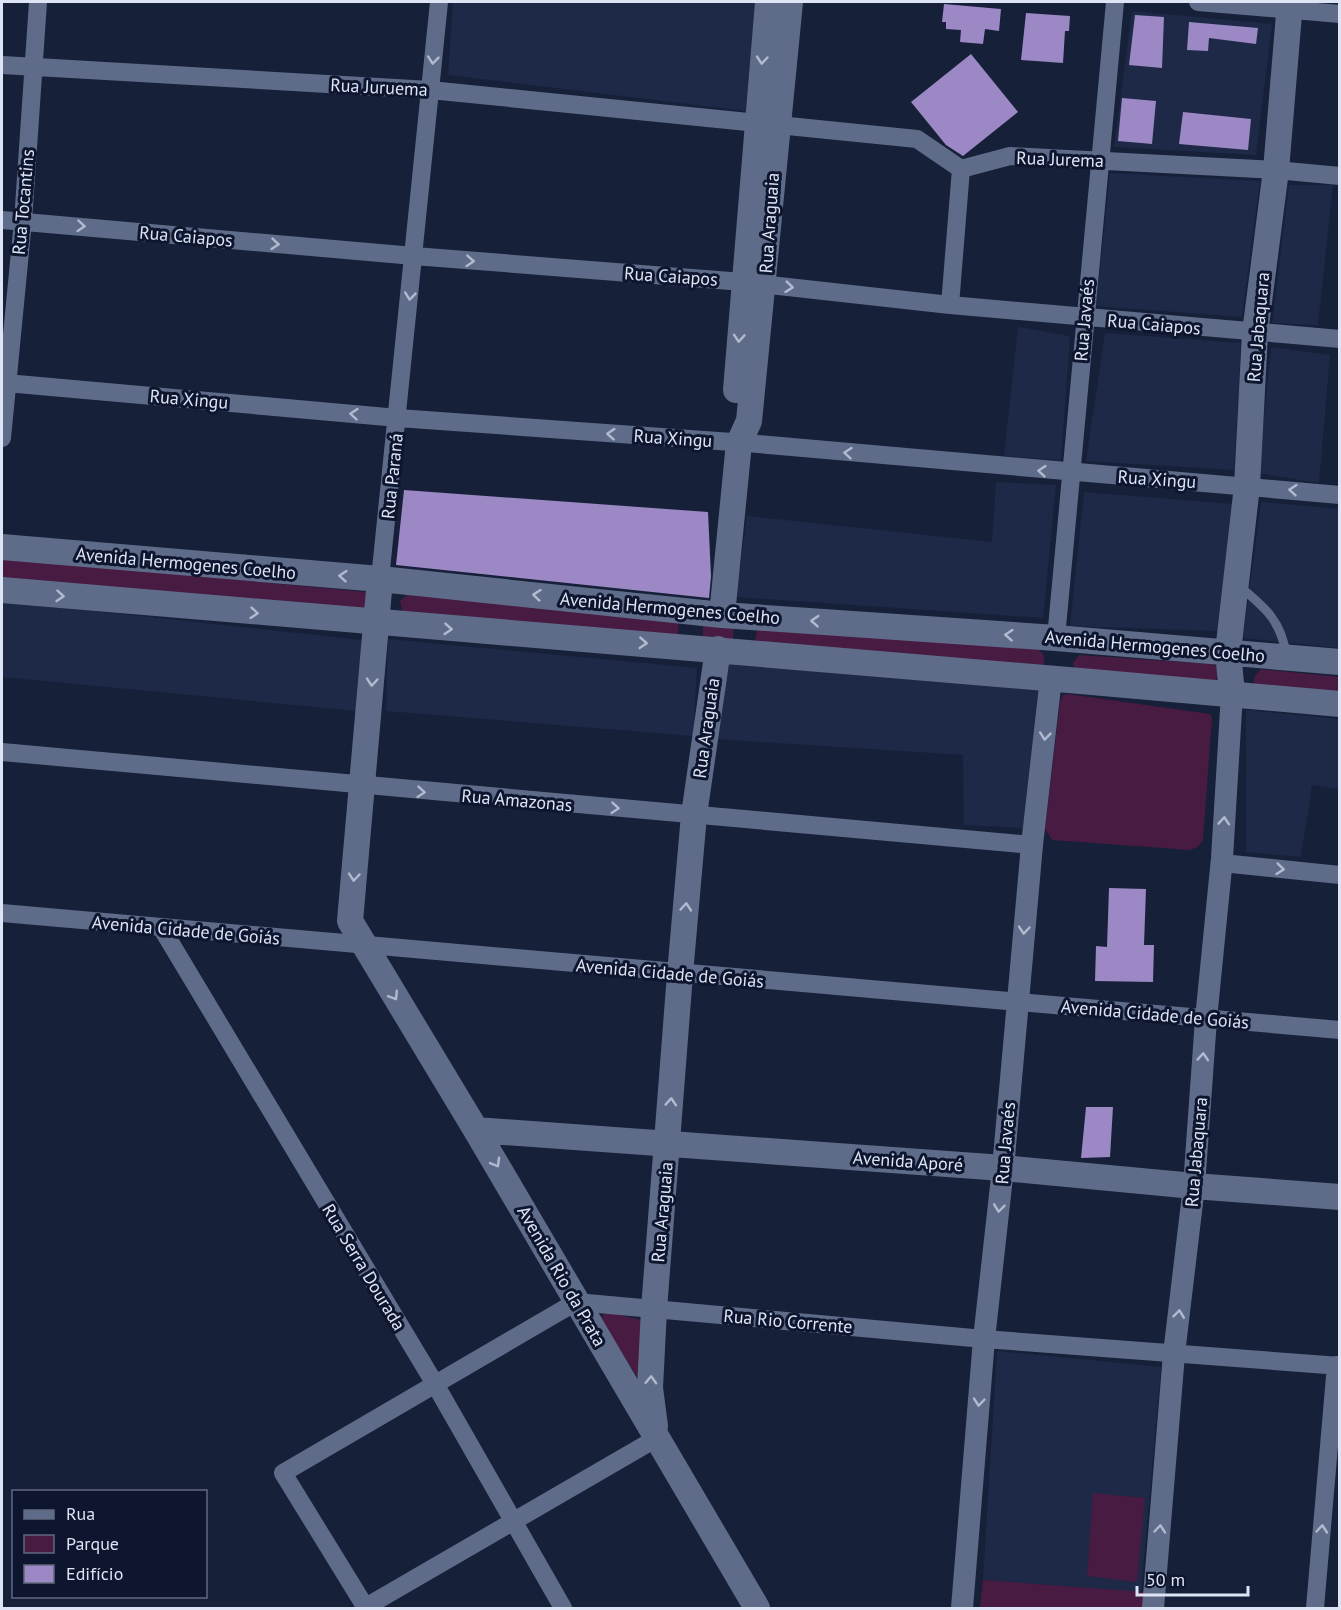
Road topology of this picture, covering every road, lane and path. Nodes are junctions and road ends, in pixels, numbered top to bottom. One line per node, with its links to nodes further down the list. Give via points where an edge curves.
1 (38, 2): 10 (street, Rua Tocantins)
2 (439, 2): 11 (street, Rua Paraná, one-way to 11)
3 (768, 2): 12 (main road, Rua Araguaia, one-way to 12)
4 (790, 2): 12 (main road, Rua Araguaia)
5 (1115, 2): 13 (street, Rua Javaés)
6 (1198, 2): 7 (street)
7 (1290, 6): 8 (street); 15 (main road, Rua Jabaquara)
8 (1340, 14)
9 (2, 65): 10 (street, Rua Juruema)
10 (34, 67): 11 (street, Rua Juruema); 18 (street, Rua Tocantins)
11 (430, 90): 12 (street, Rua Juruema); 19 (street, Rua Paraná)
12 (766, 123): 14 (street, via 918,139); 20 (main road, Rua Araguaia)
13 (1099, 160): 14 (street, Rua Jurema, via 1010,156); 15 (street, Rua Jurema); 22 (street, Rua Javaés)
14 (961, 169): 21 (street)
15 (1276, 170): 16 (street, Rua Jurema); 23 (main road, Rua Jabaquara)
16 (1340, 176)
17 (2, 220): 18 (street, Rua Caiapos)
18 (23, 221): 19 (street, Rua Caiapos, one-way to 19); 25 (street, Rua Tocantins)
19 (414, 256): 20 (street, Rua Caiapos, one-way to 20); 26 (street, Rua Paraná, one-way to 26)
20 (753, 283): 21 (street, Rua Caiapos, one-way to 21); 28 (main road, Rua Araguaia, via 734,424)
21 (950, 305): 22 (street, Rua Caiapos)
22 (1084, 317): 23 (street, Rua Caiapos); 29 (street, Rua Javaés)
23 (1255, 333): 24 (street, Rua Caiapos); 30 (main road, Rua Jabaquara)
24 (1340, 339)
25 (6, 383): 26 (street, Rua Xingu, one-way to 25); 27 (street, Rua Tocantins)
26 (398, 418): 28 (street, Rua Xingu, one-way to 26); 33 (street, Rua Paraná)
27 (2, 438)
28 (740, 443): 29 (street, Rua Xingu, one-way to 28); 36 (main road, Rua Araguaia)
29 (1070, 473): 30 (street, Rua Xingu); 38 (street, Rua Javaés)
30 (1247, 486): 31 (street, Rua Xingu, one-way to 30); 34 (main road, Rua Jabaquara)
31 (1340, 495)
32 (2, 548): 33 (main road, Avenida Hermogenes Coelho, one-way to 32)
33 (380, 579): 36 (main road, Avenida Hermogenes Coelho, one-way to 33); 37 (main road, Rua Paraná)
34 (1236, 584): 40 (main road, Rua Jabaquara); 41 (lane, via 1260,604 1284,635)
35 (2, 590): 37 (main road, Avenida Hermogenes Coelho, one-way to 37)
36 (722, 615): 38 (main road, Avenida Hermogenes Coelho, one-way to 36); 39 (main road, via 711,616 701,628 706,644)
37 (378, 624): 39 (main road, Avenida Hermogenes Coelho, one-way to 39); 47 (main road, Rua Paraná, one-way to 47)
38 (1056, 638): 40 (main road, Avenida Hermogenes Coelho); 43 (main road)
39 (718, 649): 43 (main road, Avenida Hermogenes Coelho); 48 (main road, Rua Araguaia)
40 (1228, 652): 41 (main road, Avenida Hermogenes Coelho); 44 (main road, Rua Jabaquara)
41 (1287, 657): 42 (main road, Avenida Hermogenes Coelho)
42 (1340, 662)
43 (1051, 678): 44 (main road, Avenida Hermogenes Coelho); 49 (street, Rua Javaés, one-way to 49)
44 (1232, 694): 45 (main road, Avenida Hermogenes Coelho); 50 (street, Rua Jabaquara, one-way to 44)
45 (1340, 704)
46 (2, 752): 47 (street, Rua Amazonas)
47 (363, 787): 48 (street, Rua Amazonas, one-way to 48); 54 (main road, Rua Paraná, one-way to 54, via 350,921)
48 (694, 815): 49 (street, Rua Amazonas); 55 (main road, Rua Araguaia, one-way to 48)
49 (1032, 845): 56 (street, Rua Javaés, one-way to 56)
50 (1222, 863): 51 (street, one-way to 51); 57 (street, Rua Jabaquara)
51 (1340, 875)
52 (2, 913): 53 (street, Avenida Cidade de Goiás)
53 (161, 927): 54 (street, Avenida Cidade de Goiás); 69 (street, Rua Serra Dourada)
54 (364, 946): 55 (street, Avenida Cidade de Goiás); 59 (main road, Avenida Rio da Prata, one-way to 59)
55 (680, 974): 56 (street, Avenida Cidade de Goiás); 60 (main road, Rua Araguaia, one-way to 55)
56 (1017, 1003): 57 (street, Avenida Cidade de Goiás); 61 (street, Rua Javaés)
57 (1206, 1019): 58 (street, Avenida Cidade de Goiás); 62 (street, Rua Jabaquara, one-way to 57)
58 (1340, 1030)
59 (476, 1130): 60 (main road, Avenida Aporé); 64 (main road, Avenida Rio da Prata, one-way to 64)
60 (668, 1144): 61 (main road, Avenida Aporé); 65 (main road, Rua Araguaia)
61 (1004, 1168): 62 (main road, Avenida Aporé); 66 (street, Rua Javaés, one-way to 66)
62 (1194, 1186): 63 (main road, Avenida Aporé); 67 (street, Rua Jabaquara, one-way to 62)
63 (1340, 1197)
64 (576, 1302): 65 (street, Rua Rio Corrente); 69 (street); 70 (main road, Avenida Rio da Prata)
65 (654, 1309): 66 (street, Rua Rio Corrente); 70 (main road, Rua Araguaia, one-way to 65, via 651,1388)
66 (984, 1339): 67 (street, Rua Rio Corrente); 75 (street, Rua Javaés, one-way to 75)
67 (1174, 1354): 68 (street, Rua Rio Corrente); 76 (street, Rua Jabaquara, one-way to 67)
68 (1338, 1366): 77 (street, one-way to 68)
69 (435, 1384): 71 (street, Rua Serra Dourada); 72 (street, via 283,1473)
70 (657, 1438): 71 (street); 74 (main road, Avenida Rio da Prata)
71 (513, 1522): 72 (street); 73 (street, Rua Serra Dourada)
72 (365, 1608)
73 (563, 1608)
74 (757, 1608)
75 (962, 1608)
76 (1153, 1608)
77 (1316, 1608)

